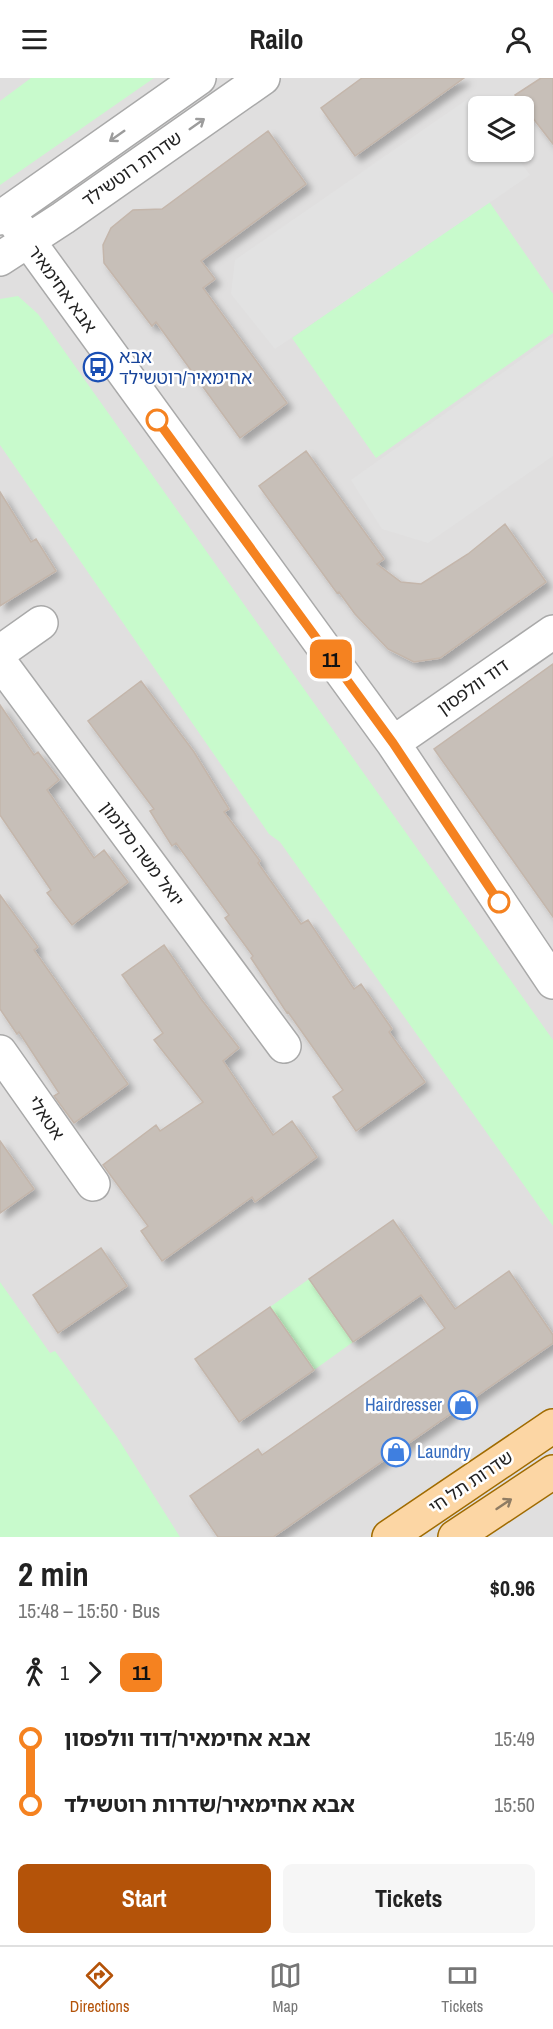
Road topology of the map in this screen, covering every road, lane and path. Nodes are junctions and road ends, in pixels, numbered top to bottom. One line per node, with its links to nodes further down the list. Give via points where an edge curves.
1 (199, 78): 3 (street, שדרות רוטשילד, one-way to 3)
2 (263, 78): 4 (street, שדרות רוטשילד, one-way to 2)
3 (4, 215): 4 (street, אבא אחימאיר)
4 (27, 241): 5 (street, שדרות רוטשילד); 10 (street, אבא אחימאיר)
5 (0, 259)
6 (41, 623): 8 (street)
7 (553, 632): 10 (street, דוד וולפסון)
8 (0, 652)
9 (0, 662): 12 (street, יואל משה סלומון)
10 (393, 743): 11 (street, אבא אחימאיר)
11 (551, 976)
12 (284, 1046)
13 (0, 1052): 14 (street, אטאלי)
14 (93, 1184)
15 (553, 1426): 17 (main road, שדרות תל חי)
16 (553, 1472): 18 (main road, שדרות תל חי, one-way to 16)
17 (389, 1537)
18 (455, 1537)

